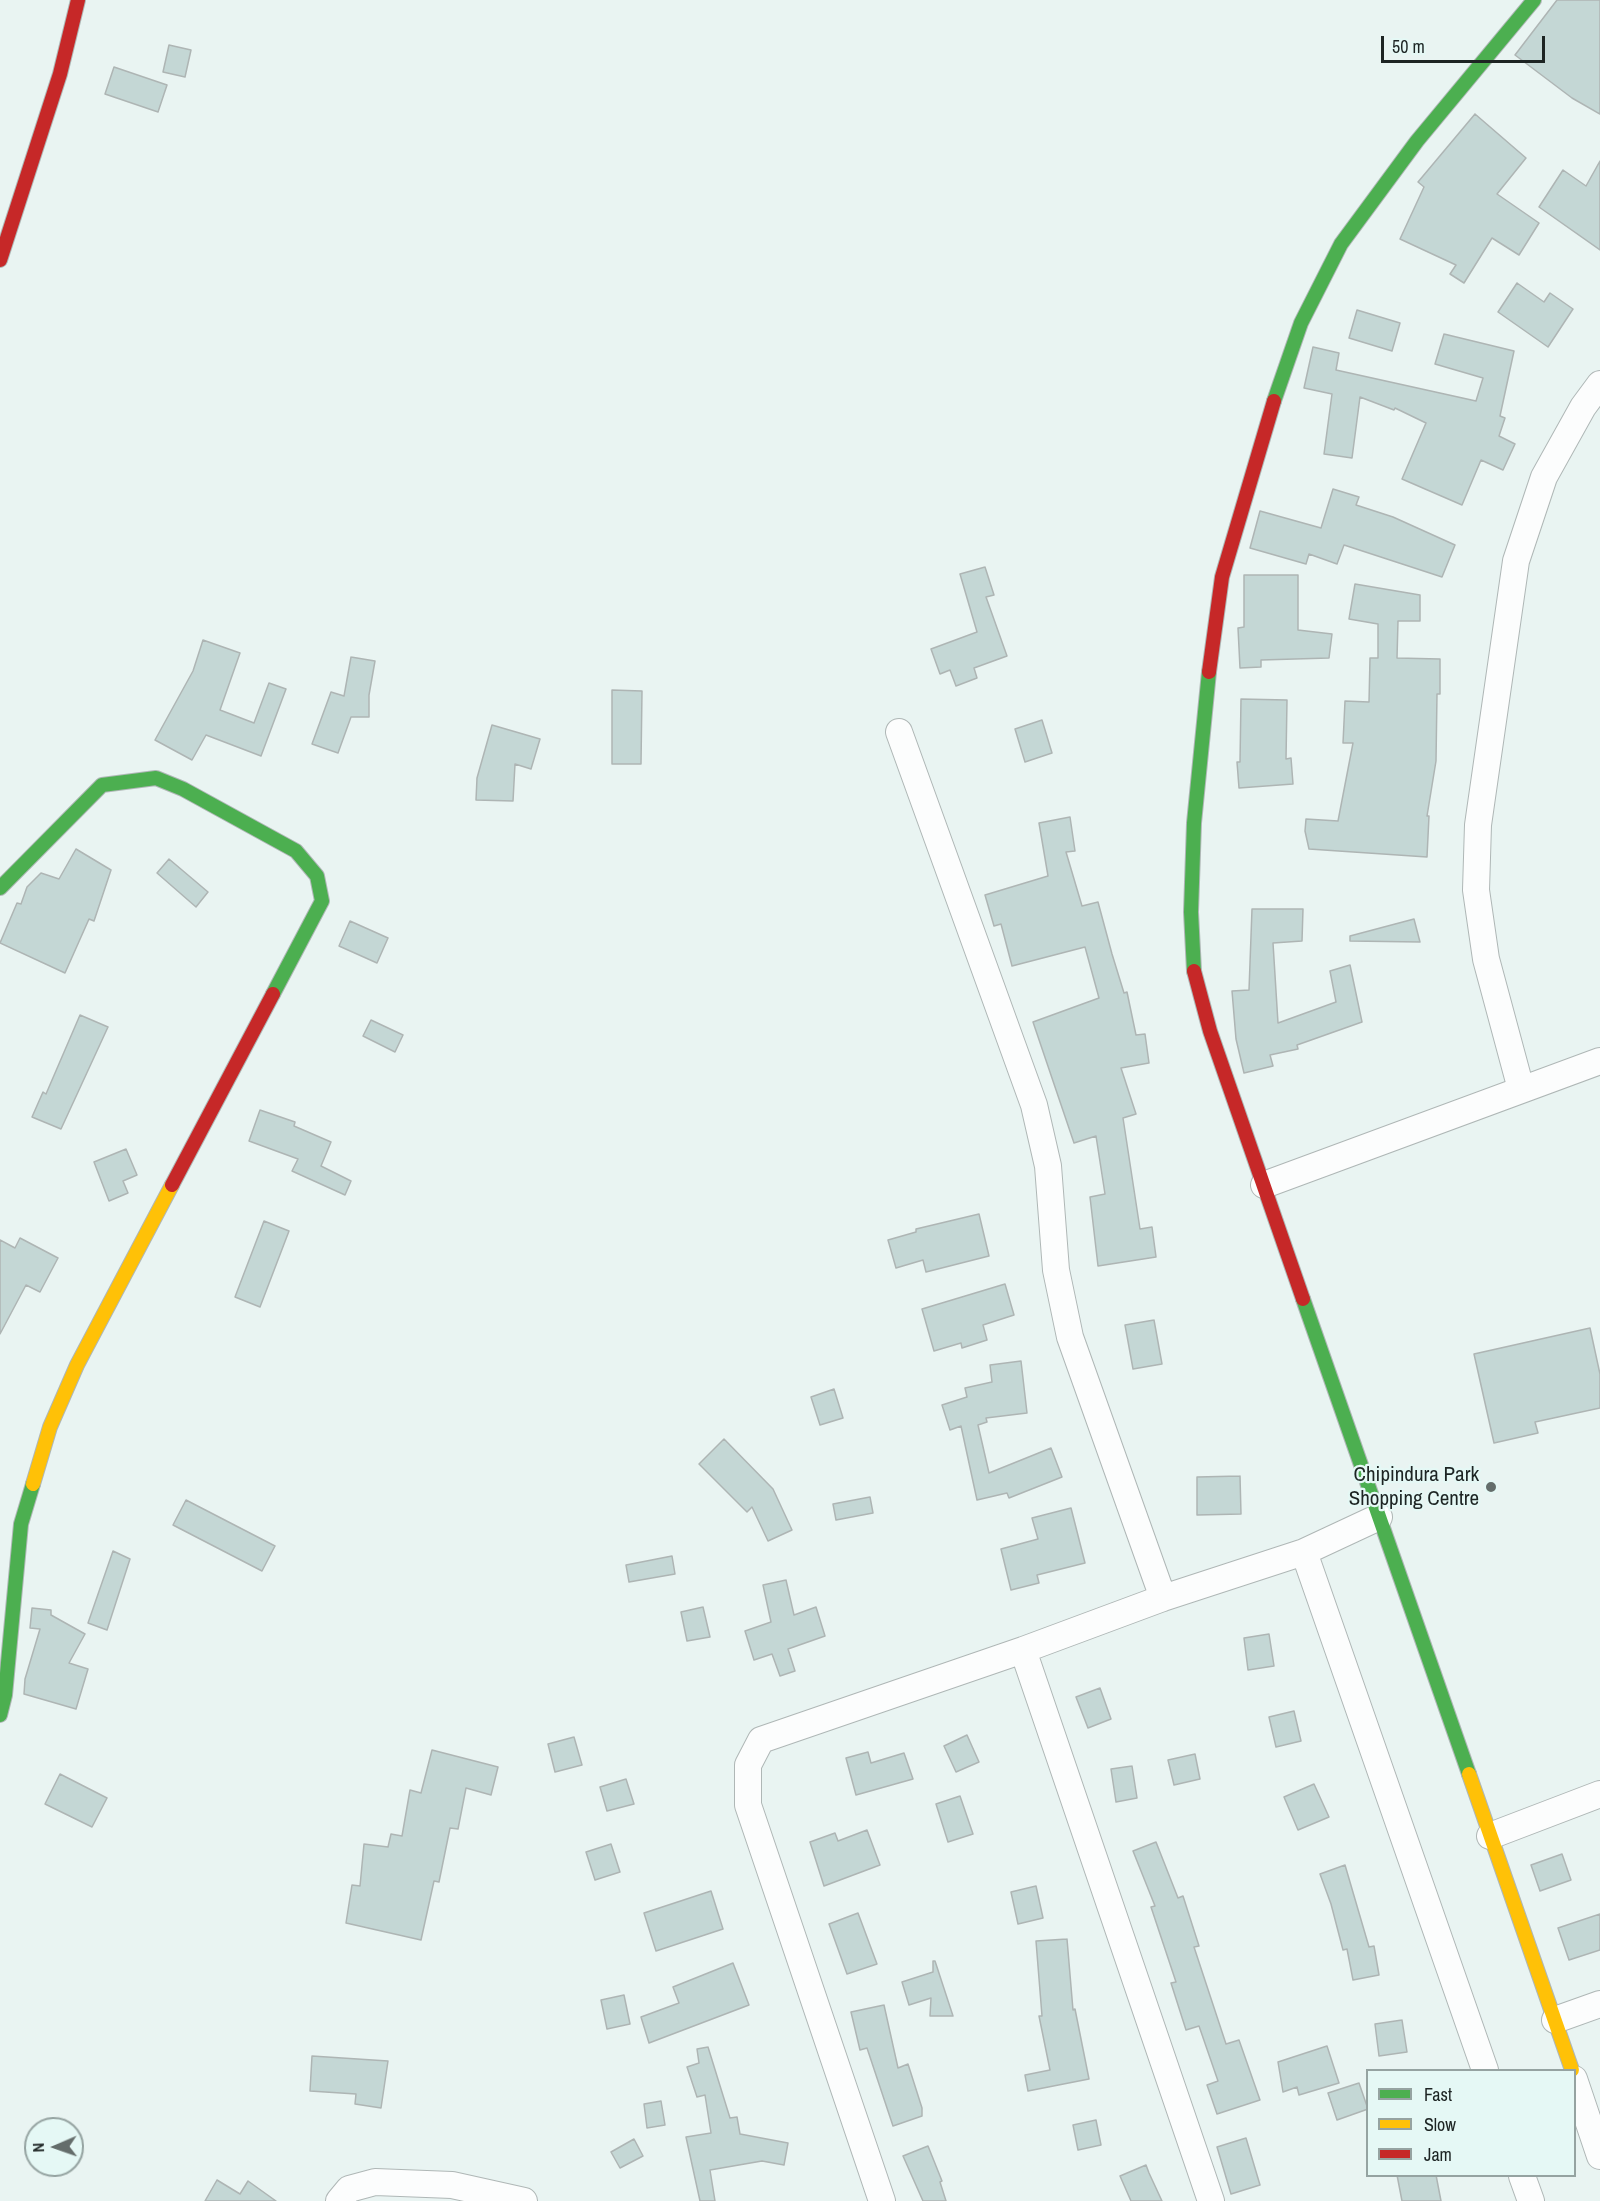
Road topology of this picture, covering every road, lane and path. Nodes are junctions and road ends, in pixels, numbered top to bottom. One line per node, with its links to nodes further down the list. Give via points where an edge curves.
1 (78, 0): 3 (street, via 60,74)
2 (1534, 0): 9 (street, via 1417,141 1341,244 1300,323 1267,420 1222,577 1194,824 1194,973)
3 (0, 260)
4 (1600, 384): 8 (street, via 1544,477 1516,561 1478,825 1476,890 1486,959)
5 (899, 732): 12 (street, via 1034,1105 1048,1167 1056,1270 1070,1337)
6 (0, 888): 14 (street, via 102,785 132,778 156,778 296,851 317,876 322,900 77,1365 50,1427 21,1524)
7 (1600, 1061): 8 (street)
8 (1521, 1089): 9 (street)
9 (1264, 1185): 10 (street)
10 (1379, 1517): 11 (street); 16 (street)
11 (1304, 1552): 12 (street); 19 (street)
12 (1163, 1598): 13 (street)
13 (1023, 1650): 26 (street, via 761,1740 748,1765 748,1805); 27 (street)
14 (0, 1715)
15 (1600, 1794): 16 (street)
16 (1490, 1836): 18 (street)
17 (1600, 2004): 18 (street)
18 (1555, 2020): 20 (street)
19 (1485, 2069)
20 (1572, 2069)
21 (1576, 2082): 22 (street)
22 (1600, 2156)
23 (1523, 2177): 28 (street)
24 (339, 2201): 25 (street, via 350,2189 375,2182 452,2185)
25 (524, 2201)
26 (882, 2201)
27 (1211, 2201)
28 (1531, 2201)

